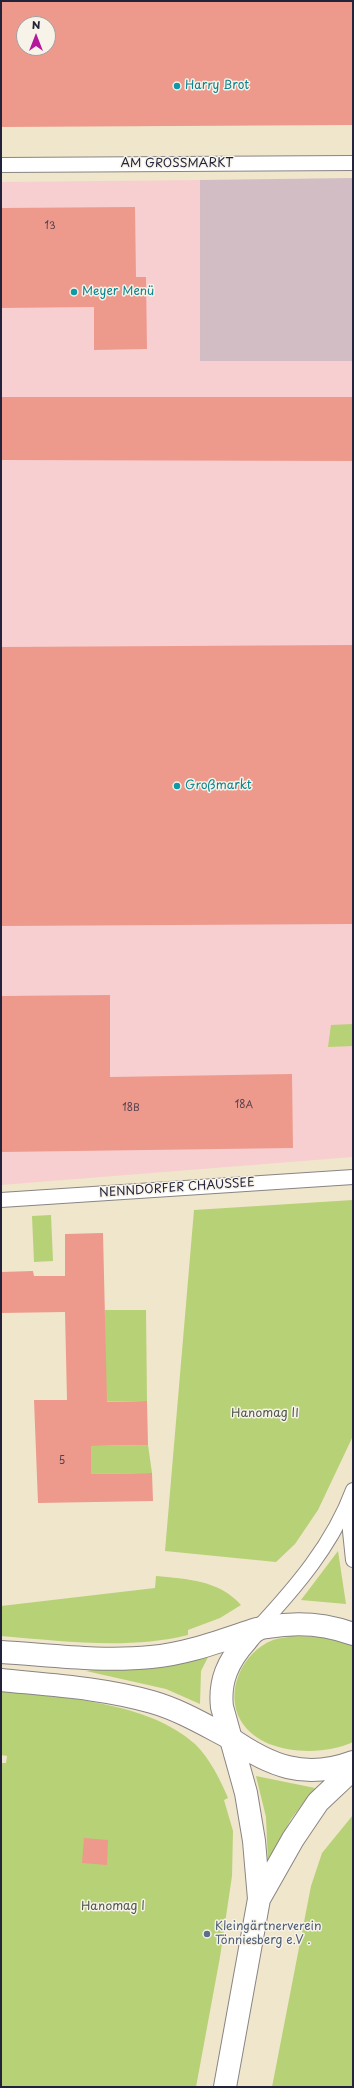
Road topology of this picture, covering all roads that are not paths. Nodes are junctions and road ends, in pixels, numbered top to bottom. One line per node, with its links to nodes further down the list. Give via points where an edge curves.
1 (353, 163): 2 (street, AM GROSSMARKT)
2 (1, 165)
3 (353, 1176): 4 (street, NENNDORFER CHAUSSEE)
4 (1, 1200)
5 (352, 1494): 6 (street, via 350,1531); 7 (street, via 336,1529 318,1557 293,1590)
6 (353, 1560)
7 (257, 1629): 8 (main road, via 307,1624); 9 (main road, via 197,1648 152,1657 120,1659); 11 (main road, via 238,1649 224,1674 221,1695)
8 (353, 1634)
9 (1, 1652)
10 (1, 1680): 11 (main road, via 107,1692 152,1702 183,1713)
11 (230, 1738): 12 (main road, via 279,1766 324,1768); 14 (main road, via 246,1793 254,1841)
12 (353, 1762)
13 (353, 1769): 14 (main road, via 318,1802 293,1838)
14 (259, 1899): 15 (main road)
15 (225, 2087)

